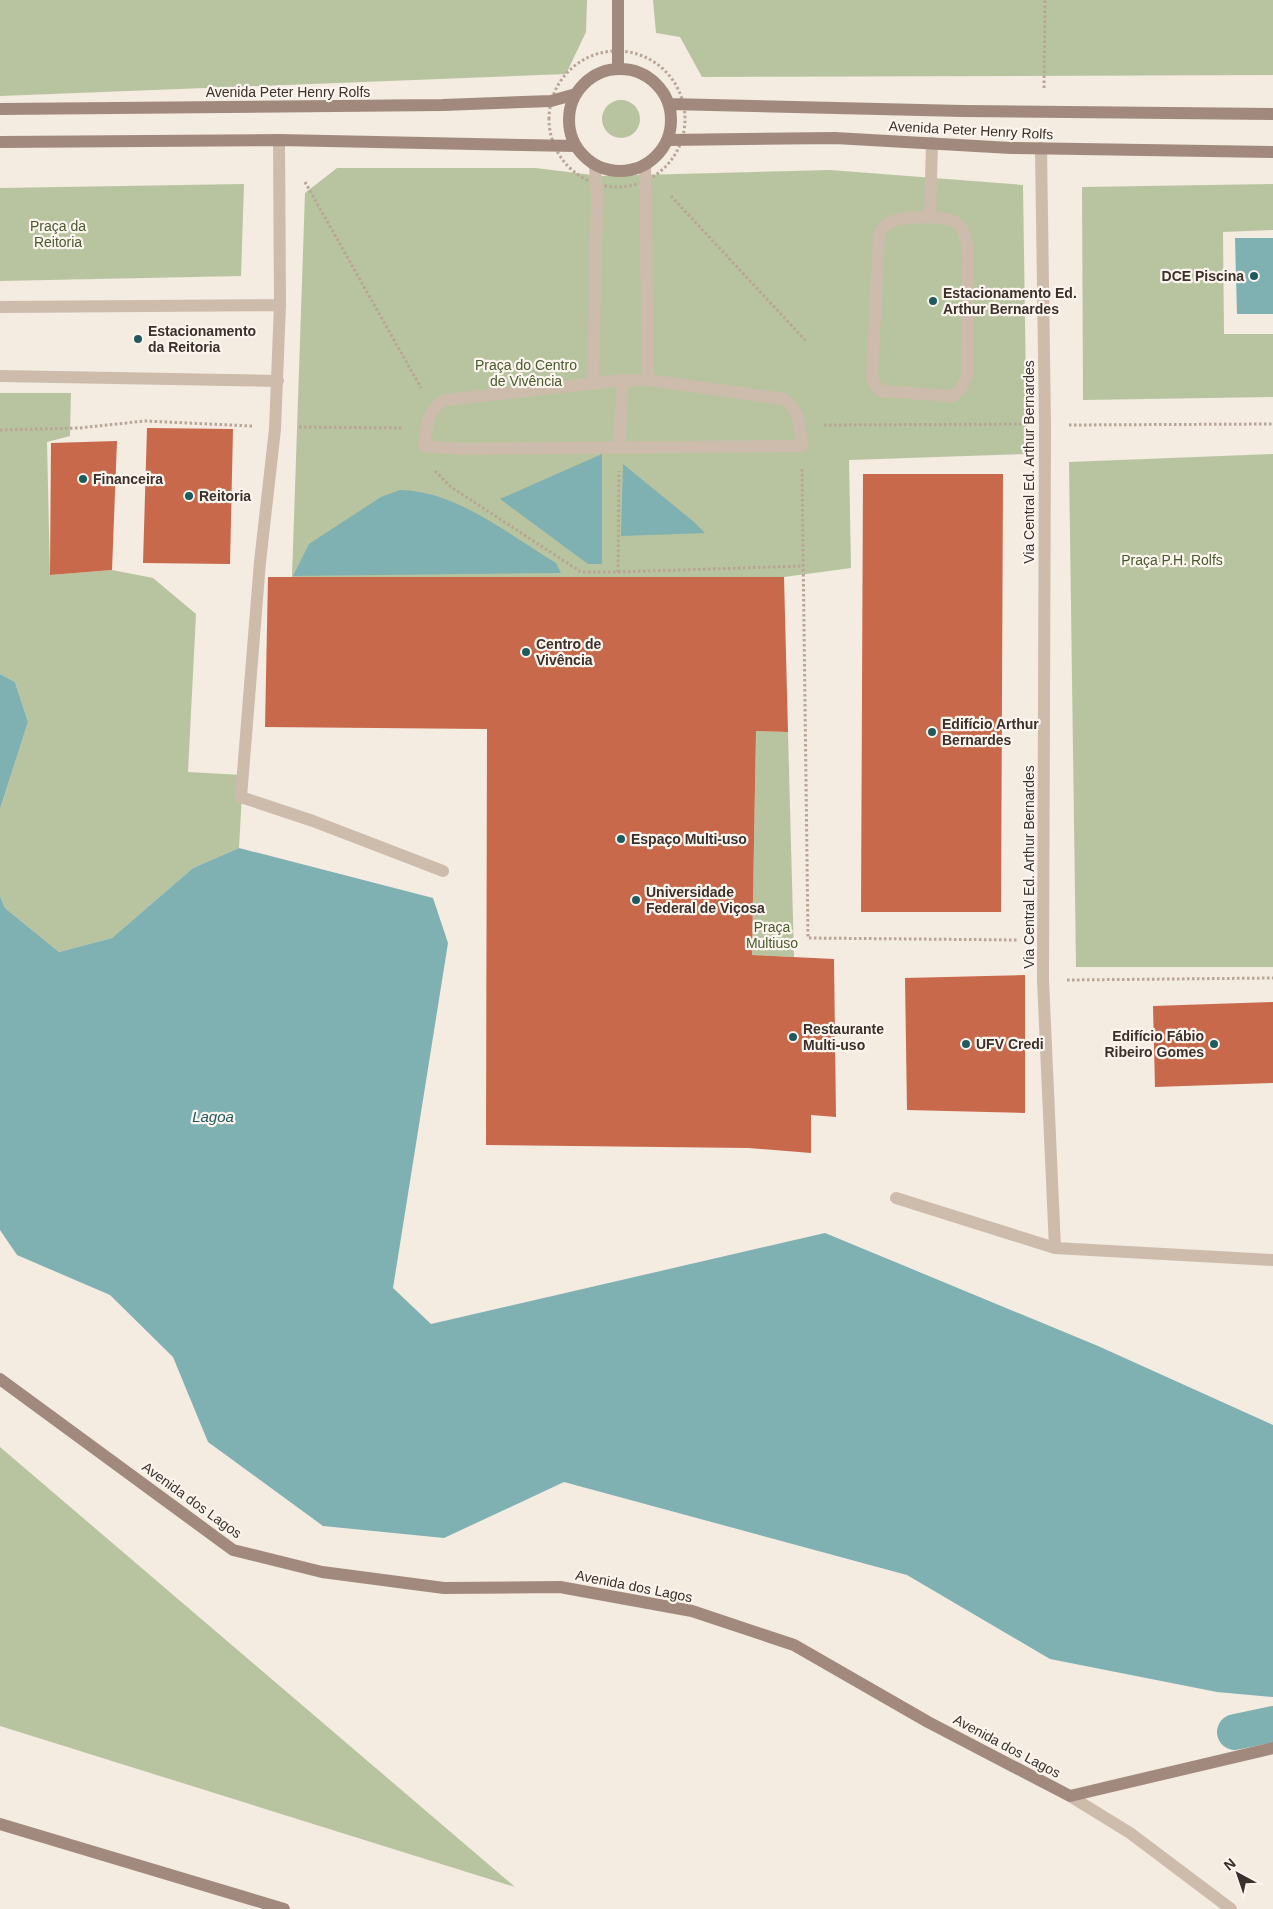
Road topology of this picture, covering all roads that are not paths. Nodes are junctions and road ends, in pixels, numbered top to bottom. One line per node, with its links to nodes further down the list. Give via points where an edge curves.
1 (618, 0): 2 (main road)
2 (618, 68): 3 (main road, via 601,72 586,81); 4 (main road, via 648,76 660,87)
3 (576, 94): 5 (main road, Avenida Peter Henry Rolfs, via 551,101 444,105); 11 (main road, via 569,120)
4 (669, 104): 6 (main road, Avenida Peter Henry Rolfs); 8 (main road, via 671,127)
5 (0, 109)
6 (1273, 114)
7 (279, 140): 9 (main road); 11 (main road); 17 (street)
8 (668, 140): 10 (main road, Avenida Peter Henry Rolfs, via 835,138); 15 (main road)
9 (0, 142)
10 (932, 143): 12 (main road, Avenida Peter Henry Rolfs); 16 (street)
11 (576, 146): 14 (main road)
12 (1041, 148): 13 (main road, Avenida Peter Henry Rolfs); 27 (street, Via Central Ed. Arthur Bernardes, via 1045,425 1044,980)
13 (1273, 152)
14 (595, 165): 15 (main road, via 611,171); 23 (street)
15 (645, 165): 21 (street)
16 (930, 217): 16 (street, via 896,219 887,223 879,234 872,374 880,391 953,396 966,377 966,234 960,224 950,218)
17 (280, 306): 18 (street); 22 (street)
18 (0, 307)
19 (0, 376): 22 (street)
20 (623, 380): 21 (street); 23 (street); 24 (street)
21 (648, 380): 24 (street, via 784,399 798,416 802,446)
22 (278, 381): 25 (street, via 241,797)
23 (593, 383): 24 (street, via 445,400 432,408 424,446 463,449)
24 (619, 446)
25 (443, 871)
26 (896, 1198): 27 (street)
27 (1055, 1248): 28 (street)
28 (1273, 1260)
29 (0, 1378): 31 (main road, Avenida dos Lagos, via 233,1550 322,1572 416,1585 444,1588 560,1586 692,1612 794,1645 928,1722)
30 (1273, 1748): 31 (main road, Avenida dos Lagos)
31 (1070, 1796): 34 (street, via 1130,1833)
32 (0, 1824): 33 (main road)
33 (284, 1909)
34 (1231, 1909)

